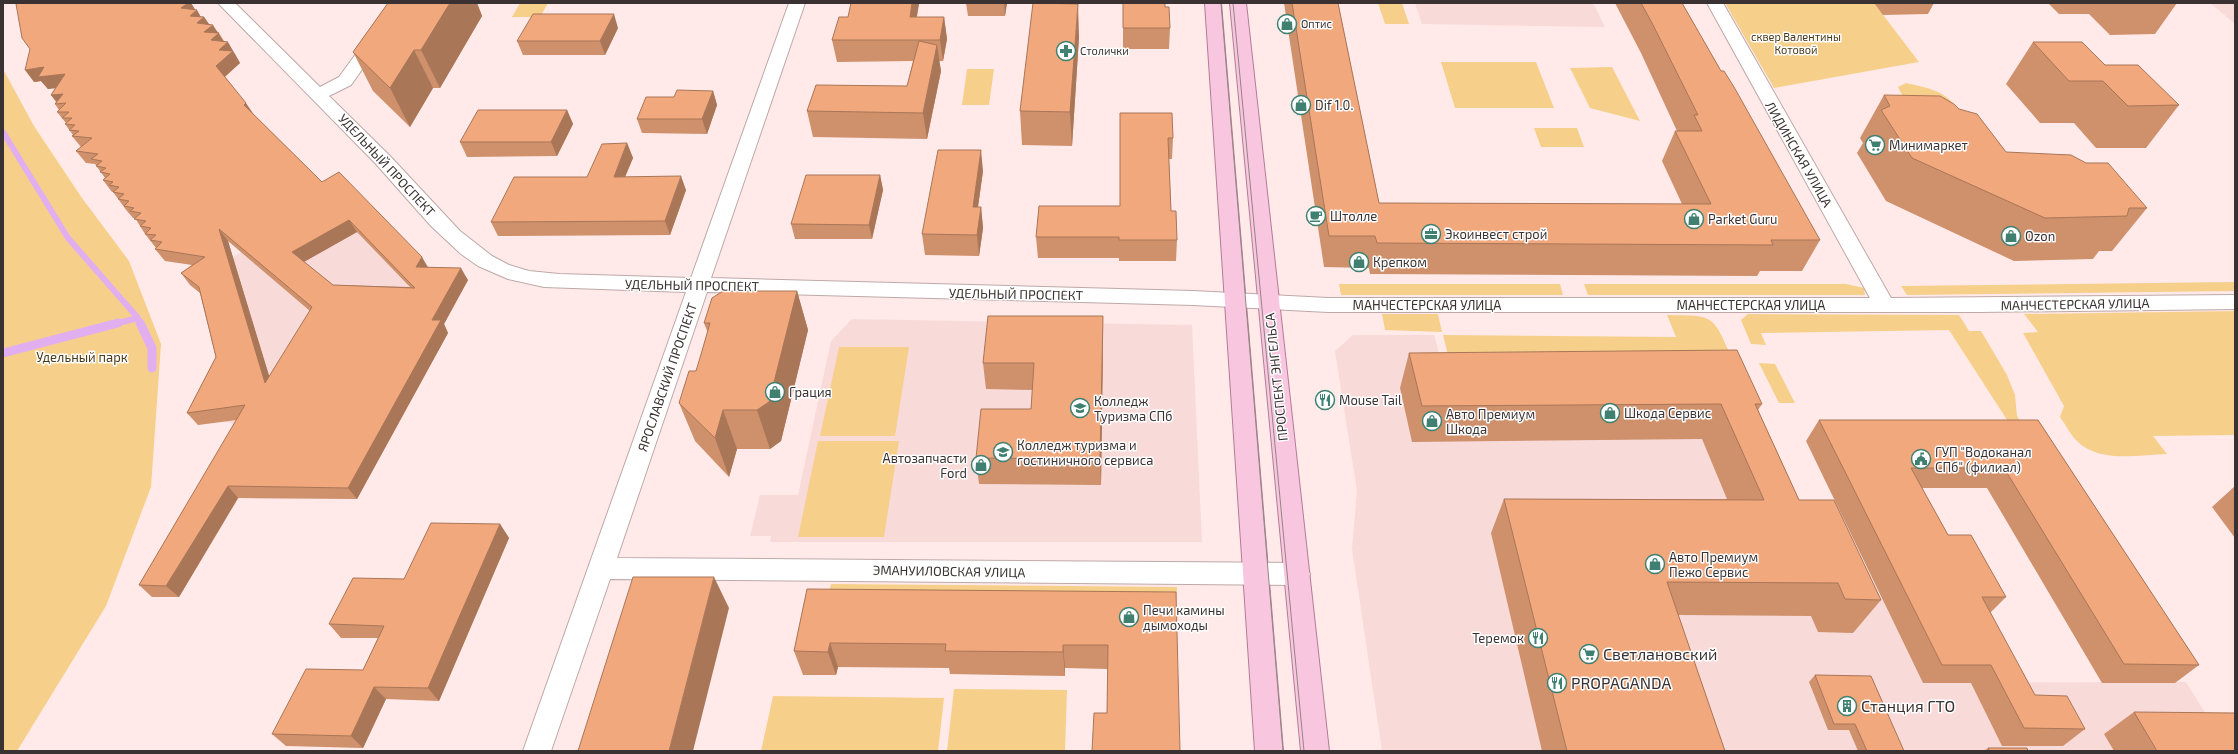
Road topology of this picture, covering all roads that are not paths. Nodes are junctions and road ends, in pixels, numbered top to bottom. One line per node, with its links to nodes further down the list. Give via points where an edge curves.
1 (226, 3): 7 (street, УДЕЛЬНЫЙ ПРОСПЕКТ)
2 (401, 3): 7 (street, via 345,81)
3 (797, 3): 8 (street, ЯРОСЛАВСКИЙ ПРОСПЕКТ)
4 (1213, 3): 9 (main road)
5 (1238, 3): 10 (main road, ПРОСПЕКТ ЭНГЕЛЬСА)
6 (1714, 3): 12 (street, ЛИДИНСКАЯ УЛИЦА)
7 (319, 95): 8 (street, УДЕЛЬНЫЙ ПРОСПЕКТ, via 457,240 487,263 517,274 562,281)
8 (699, 285): 9 (street, УДЕЛЬНЫЙ ПРОСПЕКТ); 13 (street, ЯРОСЛАВСКИЙ ПРОСПЕКТ)
9 (1236, 300): 10 (street, УДЕЛЬНЫЙ ПРОСПЕКТ); 14 (main road)
10 (1268, 302): 12 (street, МАНЧЕСТЕРСКАЯ УЛИЦА, via 1328,305); 15 (main road, ПРОСПЕКТ ЭНГЕЛЬСА)
11 (2235, 302): 12 (street, МАНЧЕСТЕРСКАЯ УЛИЦА)
12 (1884, 304)
13 (601, 568): 14 (street, ЭМАНУИЛОВСКАЯ УЛИЦА); 16 (street, ЯРОСЛАВСКИЙ ПРОСПЕКТ)
14 (1255, 574): 15 (street, ЭМАНУИЛОВСКАЯ УЛИЦА); 17 (main road)
15 (1297, 574): 18 (main road, ПРОСПЕКТ ЭНГЕЛЬСА)
16 (537, 751)
17 (1269, 751)
18 (1315, 751)

